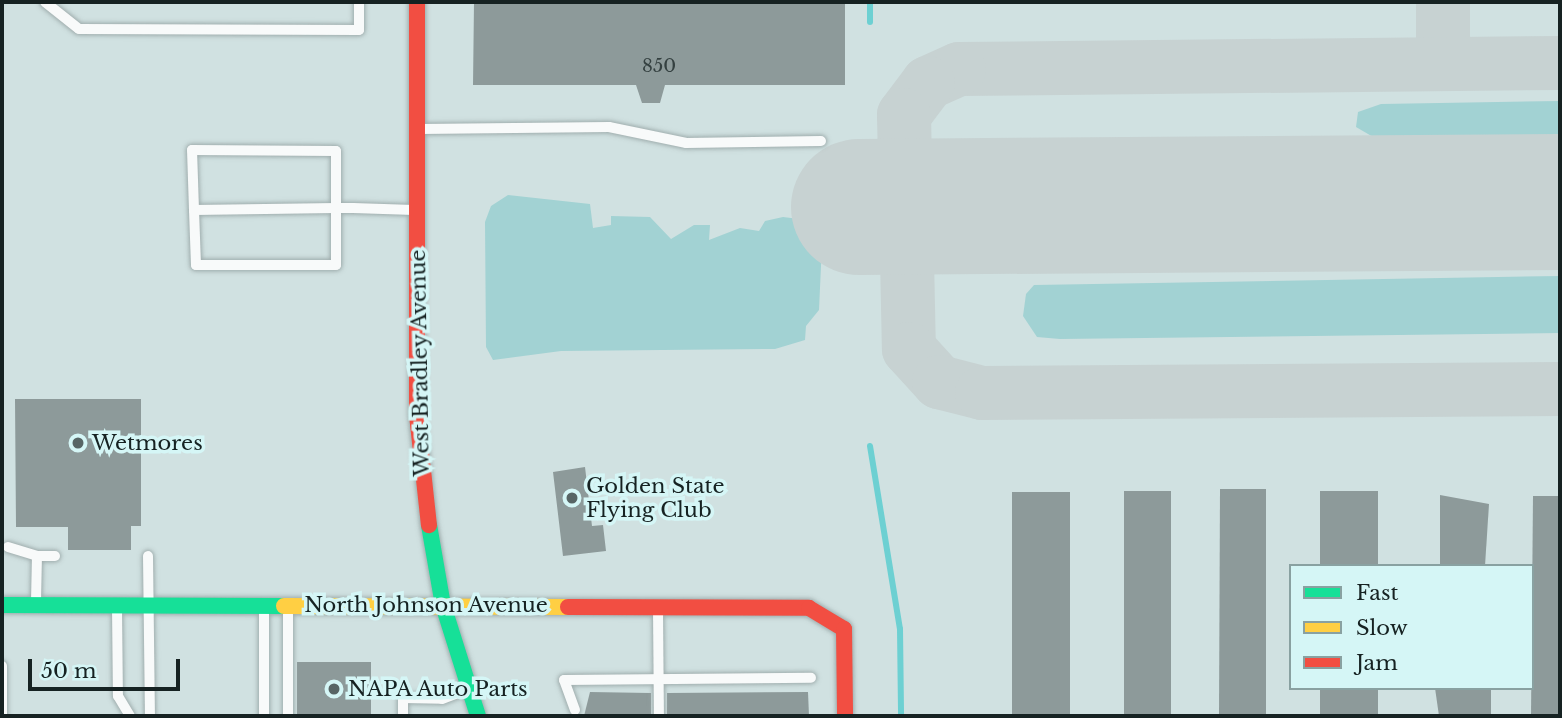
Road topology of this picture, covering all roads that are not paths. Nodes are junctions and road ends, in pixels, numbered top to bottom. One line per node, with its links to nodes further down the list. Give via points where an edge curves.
1 (45, 2): 2 (lane, via 79,29 359,30)
2 (359, 2)
3 (417, 2): 4 (main road, West Bradley Avenue)
4 (417, 129): 5 (lane, via 609,127 685,143); 8 (main road, West Bradley Avenue)
5 (821, 141)
6 (335, 208): 7 (lane); 7 (lane, via 336,265 196,265); 7 (lane, via 336,151 192,150); 8 (lane)
7 (194, 210)
8 (417, 210): 19 (main road, West Bradley Avenue, via 418,427)
9 (8, 547): 10 (lane)
10 (37, 556): 11 (lane); 14 (lane)
11 (55, 556)
12 (148, 556): 16 (lane)
13 (2, 605): 14 (main road, North Johnson Avenue)
14 (36, 605): 15 (main road, North Johnson Avenue)
15 (117, 605): 16 (main road, North Johnson Avenue); 27 (lane, via 118,696)
16 (148, 605): 17 (main road, North Johnson Avenue); 28 (lane)
17 (264, 605): 18 (main road, North Johnson Avenue); 29 (lane)
18 (288, 605): 19 (main road, North Johnson Avenue); 30 (lane)
19 (443, 605): 20 (main road, North Johnson Avenue); 24 (main road, West Bradley Avenue)
20 (658, 607): 23 (lane); 34 (main road, North Johnson Avenue, via 809,608 844,629)
21 (2, 666): 26 (lane)
22 (811, 678): 23 (lane)
23 (659, 679): 25 (lane, via 564,680); 33 (lane)
24 (469, 689): 31 (lane, via 442,699 403,698); 32 (main road, West Bradley Avenue)
25 (575, 710)
26 (2, 716)
27 (130, 716)
28 (150, 716)
29 (264, 716)
30 (288, 716)
31 (403, 716)
32 (478, 716)
33 (659, 716)
34 (845, 716)

